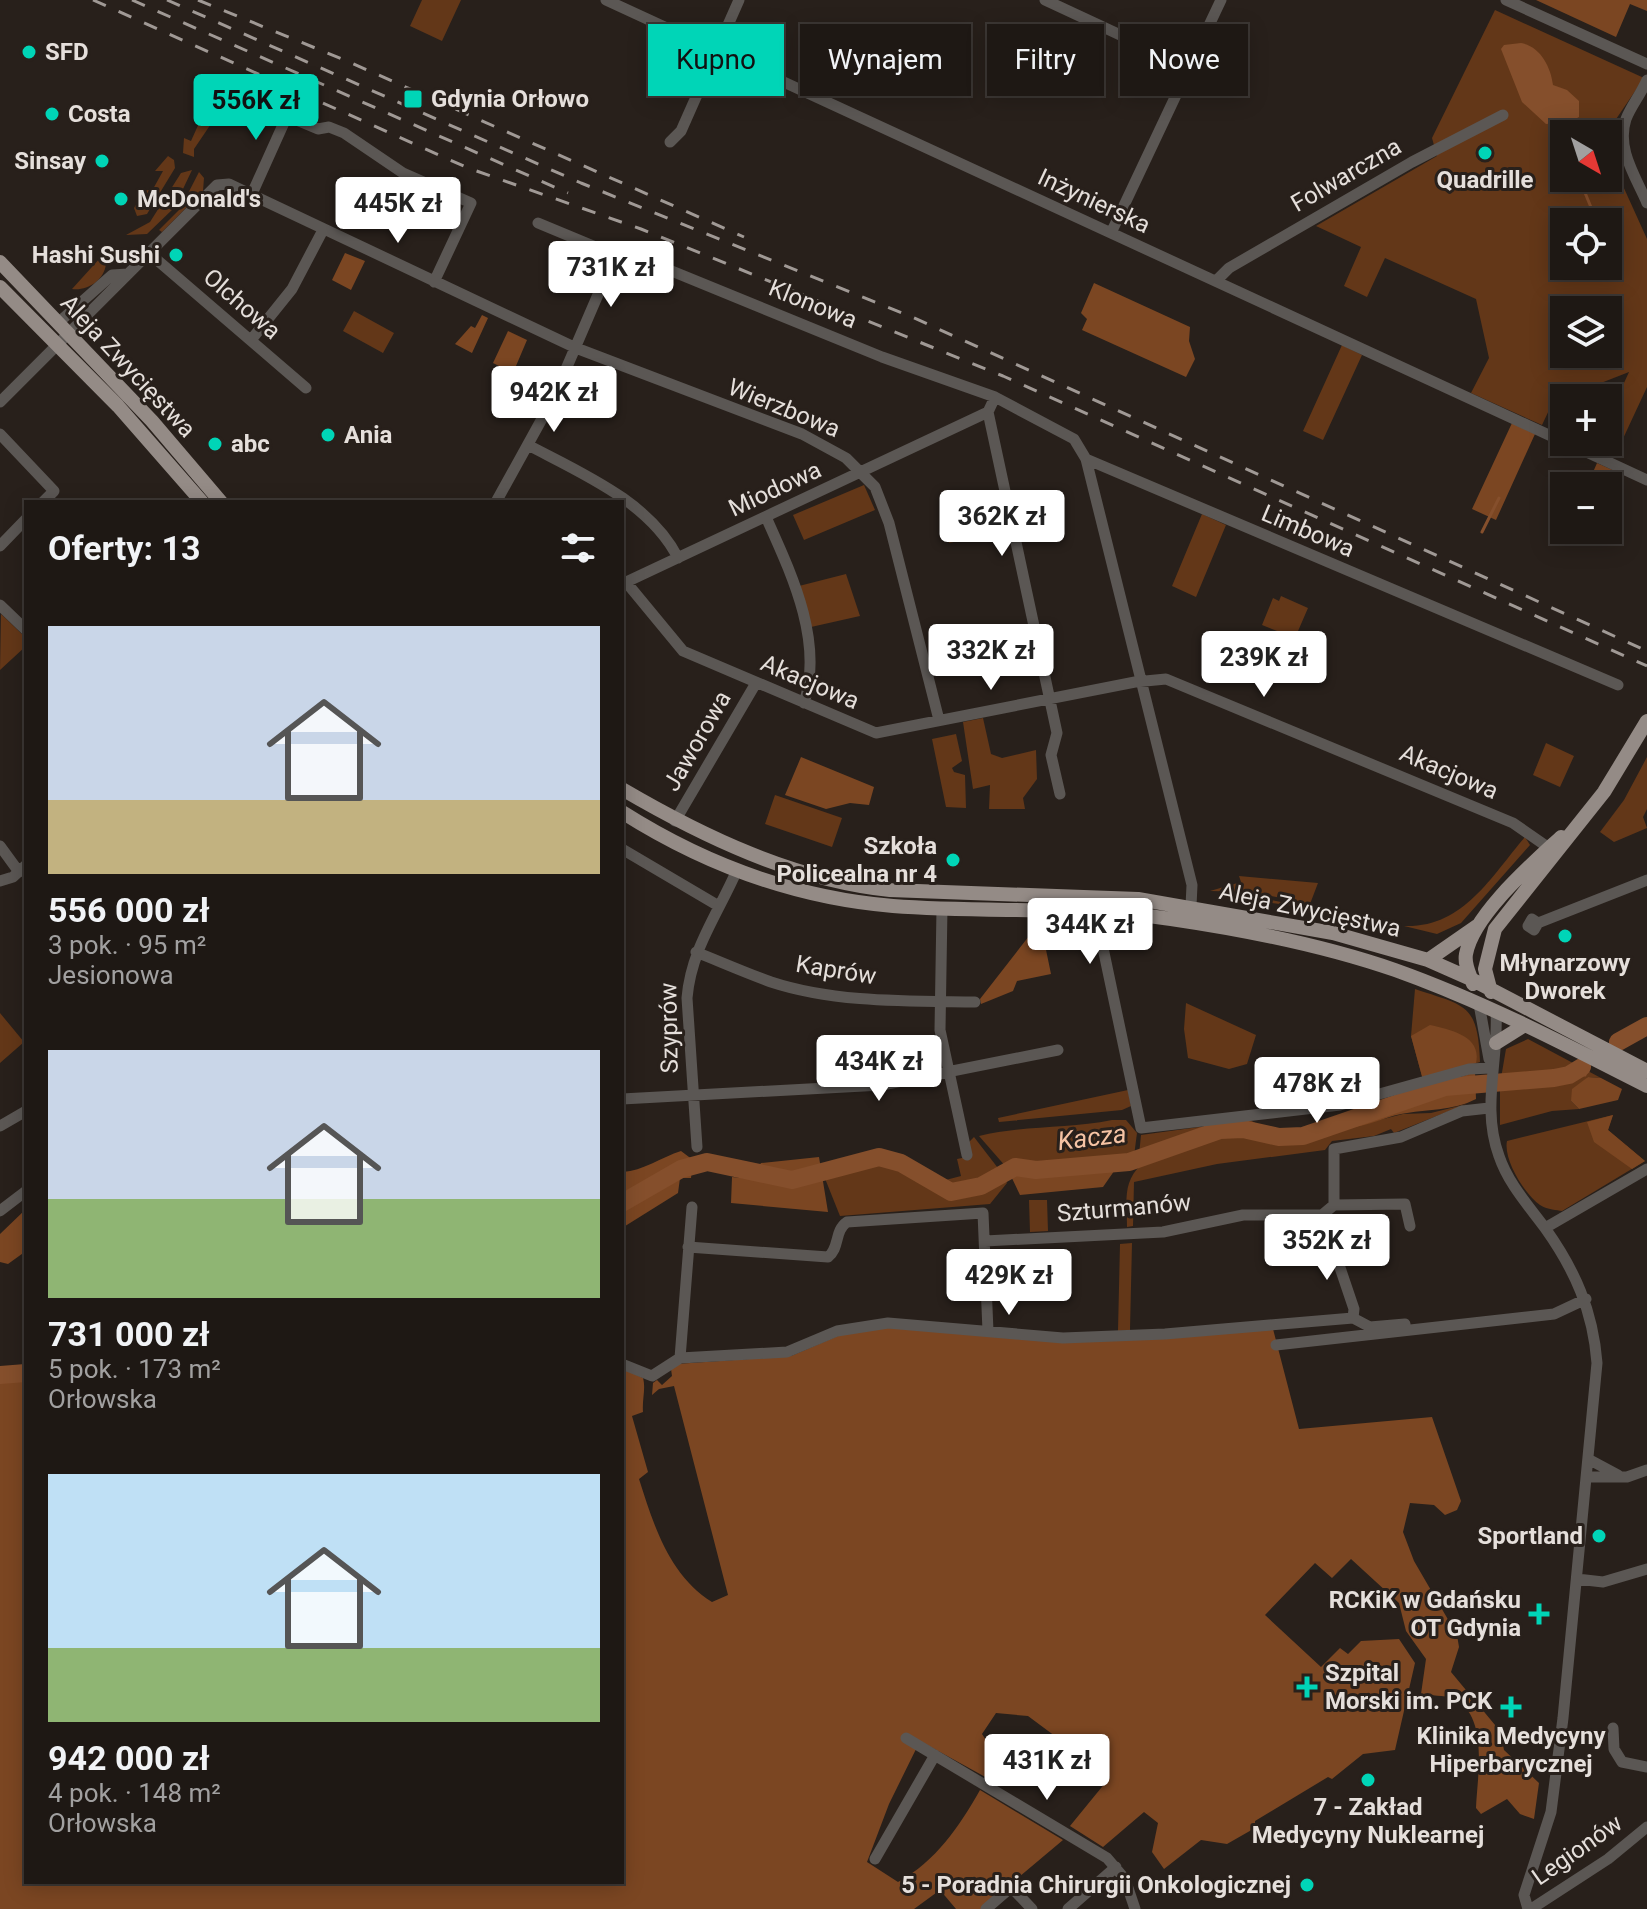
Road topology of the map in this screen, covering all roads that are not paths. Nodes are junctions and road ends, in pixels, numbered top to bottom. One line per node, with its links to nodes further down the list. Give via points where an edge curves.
1 (606, 0): 6 (street, Inżynierska)
2 (739, 0): 7 (street)
3 (1045, 0): 9 (street)
4 (1221, 0): 8 (street)
5 (1506, 0): 10 (street)
6 (658, 24)
7 (728, 24)
8 (1210, 24)
9 (1120, 35)
10 (1647, 64)
11 (1647, 80): 13 (street)
12 (784, 82): 22 (street, Inżynierska)
13 (1643, 94): 19 (street, via 1627,116 1623,149)
14 (696, 96): 17 (street, via 681,131)
15 (1175, 96): 22 (street)
16 (1503, 115): 26 (street, Folwarczna, via 1399,169 1229,268)
17 (670, 142)
18 (251, 196): 21 (street, Wierzbowa); 23 (street, Wierzbowa, via 225,183 217,185); 27 (street, via 287,116 344,133 403,173 471,203)
19 (1647, 203)
20 (538, 223): 24 (street, Klonowa)
21 (323, 230): 27 (street, Wierzbowa); 30 (street, via 292,289)
22 (1111, 233): 26 (street, Inżynierska)
23 (149, 253): 29 (street); 30 (street, Olchowa)
24 (615, 255): 32 (street); 34 (street, Klonowa, via 630,254)
25 (0, 262): 29 (main road, Aleja Zwycięstwa)
26 (1216, 281): 38 (street, Inżynierska)
27 (434, 282): 32 (street, Wierzbowa)
28 (0, 287): 31 (main road, Aleja Zwycięstwa)
29 (64, 328): 31 (street); 46 (main road, Aleja Zwycięstwa)
30 (251, 340): 33 (street, Olchowa)
31 (57, 345): 35 (street); 45 (main road, Aleja Zwycięstwa)
32 (576, 348): 39 (street); 42 (street, Wierzbowa, via 802,434 846,458)
33 (306, 388)
34 (995, 397): 36 (street); 41 (street, Limbowa, via 1074,439)
35 (0, 402)
36 (988, 412): 42 (street, Miodowa); 60 (street)
37 (0, 434): 44 (street, via 54,491)
38 (1550, 436)
39 (528, 445): 47 (street); 48 (street)
40 (1595, 456): 43 (street, Inżynierska)
41 (1086, 459): 57 (street); 59 (street, Limbowa)
42 (863, 474): 50 (street, Miodowa); 62 (street, Wierzbowa, via 879,496 896,545)
43 (1647, 480)
44 (45, 500)
45 (200, 500)
46 (219, 500)
47 (497, 500)
48 (623, 500)
49 (624, 501): 53 (street, via 642,514)
50 (766, 517): 53 (street, Miodowa); 61 (street, via 804,617 811,667)
51 (24, 521): 52 (street)
52 (0, 546)
53 (678, 558): 54 (street, Miodowa)
54 (624, 583): 58 (street, Akacjowa, via 683,651)
55 (0, 605): 56 (street)
56 (24, 628)
57 (1141, 681): 60 (street, Akacjowa); 70 (street, Akacjowa, via 1173,681 1513,823); 77 (street, via 1192,885)
58 (756, 683): 61 (street, Akacjowa); 68 (street, Jaworowa)
59 (1618, 685)
60 (1049, 698): 62 (street, Akacjowa); 65 (street, via 1057,733 1051,755)
61 (804, 703): 62 (street, Akacjowa, via 876,733)
62 (939, 720)
63 (1647, 721): 67 (main road, via 1616,775)
64 (624, 790): 68 (main road, Aleja Zwycięstwa)
65 (1060, 794)
66 (624, 813): 73 (main road, Aleja Zwycięstwa, via 676,844)
67 (1582, 818): 70 (main road); 84 (main road, via 1495,929)
68 (675, 821): 77 (main road, Aleja Zwycięstwa, via 732,847 852,885)
69 (0, 846): 72 (street)
70 (1549, 848): 81 (main road)
71 (624, 850): 76 (street)
72 (22, 869): 75 (street)
73 (737, 870): 76 (street, Szyprów); 78 (main road, Aleja Zwycięstwa, via 835,898)
74 (1647, 880): 80 (street)
75 (0, 881)
76 (717, 905): 82 (street, Szyprów)
77 (1191, 906): 83 (main road, Aleja Zwycięstwa, via 1333,933)
78 (942, 908): 79 (main road, Aleja Zwycięstwa); 88 (street)
79 (1100, 913): 87 (main road, Aleja Zwycięstwa, via 1283,940 1363,960); 95 (street, via 1141,1128 1340,1105 1469,1069)
80 (1538, 923)
81 (1479, 924): 83 (main road); 85 (main road, via 1466,956)
82 (696, 952): 88 (street, Kaprów, via 773,982 820,992); 99 (street, Szyprów, via 687,998)
83 (1428, 960): 85 (main road, Aleja Zwycięstwa)
84 (1485, 969): 85 (main road); 86 (main road)
85 (1471, 979): 86 (main road, Aleja Zwycięstwa); 87 (main road); 90 (main road)
86 (1490, 988): 90 (main road); 91 (main road); 96 (main road, Aleja Zwycięstwa)
87 (1447, 990): 90 (main road, Aleja Zwycięstwa)
88 (940, 1002): 89 (street, Kaprów); 97 (street)
89 (975, 1002)
90 (1479, 1004): 91 (main road, Aleja Zwycięstwa); 95 (street)
91 (1496, 1011): 92 (main road, Aleja Zwycięstwa); 93 (street)
92 (1525, 1025): 93 (main road); 98 (main road, Aleja Zwycięstwa)
93 (1496, 1043): 95 (street)
94 (1058, 1050): 97 (street)
95 (1490, 1069): 101 (street)
96 (1647, 1071)
97 (949, 1073): 99 (street, via 882,1085); 105 (street)
98 (1647, 1086)
99 (693, 1098): 100 (street); 104 (street, Szyprów)
100 (624, 1099)
101 (1489, 1108): 110 (street, via 1462,1111 1401,1137 1334,1149); 112 (street, via 1503,1166)
102 (24, 1112): 103 (street)
103 (0, 1126)
104 (697, 1147)
105 (967, 1155)
106 (1647, 1169): 112 (street)
107 (24, 1193): 109 (street)
108 (692, 1207): 114 (street)
109 (0, 1211)
110 (1325, 1211): 111 (street, Szturmanów, via 1405,1204); 113 (street, Szturmanów, via 1243,1215 1163,1232); 117 (street)
111 (1410, 1226)
112 (1545, 1228): 115 (street)
113 (985, 1241): 114 (street, via 983,1213 847,1222 828,1257); 119 (street)
114 (688, 1247): 122 (street)
115 (1586, 1299): 116 (street); 124 (street, via 1597,1363)
116 (1570, 1305): 117 (street, via 1379,1327 1363,1326); 120 (street, via 1554,1314)
117 (1353, 1318): 118 (street)
118 (1339, 1321): 119 (street, via 1063,1338); 120 (street)
119 (988, 1331): 122 (street, via 888,1323 837,1331 799,1350)
120 (1341, 1338): 121 (street)
121 (1276, 1345)
122 (680, 1358): 123 (street, via 652,1376)
123 (624, 1365)
124 (1590, 1460): 126 (street); 127 (street)
125 (1647, 1470): 127 (street)
126 (1587, 1477): 127 (street); 130 (street)
127 (1627, 1477)
128 (1647, 1562): 131 (street)
129 (1647, 1569): 131 (street)
130 (1577, 1579): 131 (street); 143 (street, via 1551,1812 1524,1895)
131 (1594, 1580)
132 (1613, 1728): 135 (street, via 1614,1749 1622,1762)
133 (906, 1738): 134 (street)
134 (935, 1755): 137 (street); 138 (street)
135 (1647, 1767)
136 (1647, 1827): 143 (street, Legionów, via 1608,1859)
137 (875, 1859)
138 (1116, 1867): 141 (street); 142 (street)
139 (986, 1909): 140 (street, via 1009,1889)
140 (1032, 1909)
141 (1068, 1909)
142 (1135, 1909)
143 (1529, 1909)

